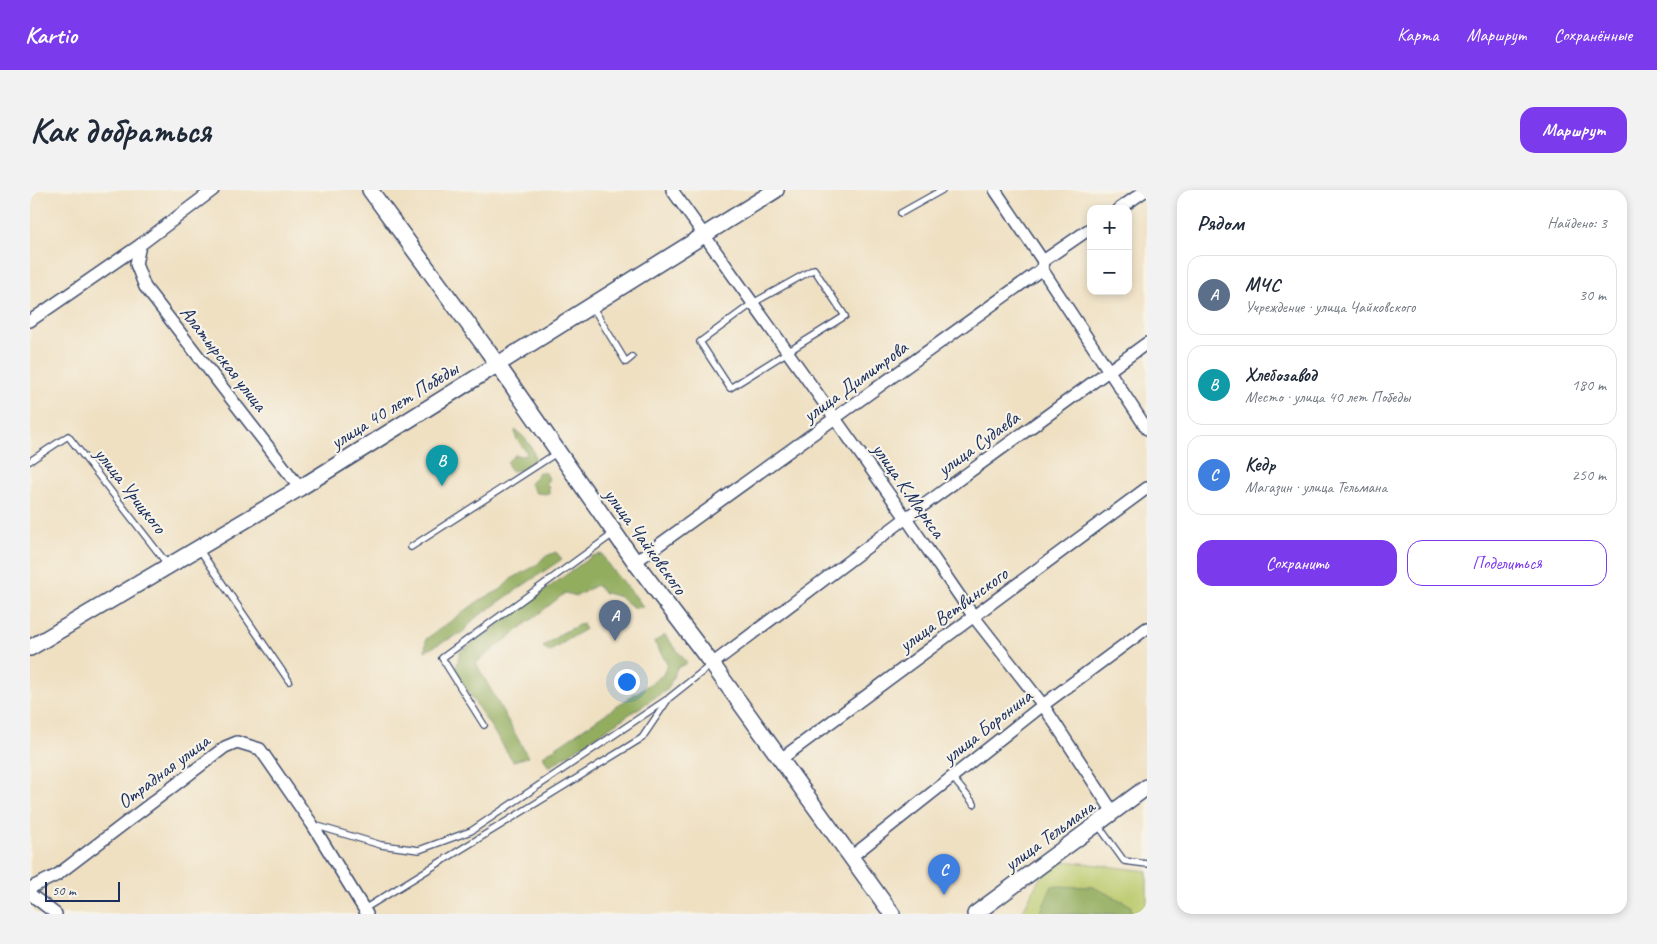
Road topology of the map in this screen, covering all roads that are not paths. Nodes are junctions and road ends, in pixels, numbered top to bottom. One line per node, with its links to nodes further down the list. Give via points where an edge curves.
1 (370, 190): 20 (street, улица Чайковского)
2 (672, 190): 11 (street, улица К.Маркса)
3 (776, 190): 11 (street, улица 40 лет Победы)
4 (942, 190): 9 (lane)
5 (995, 190): 13 (street)
6 (1146, 190): 8 (street)
7 (211, 191): 12 (street)
8 (1125, 205)
9 (901, 214)
10 (1087, 231): 13 (street, улица Димитрова)
11 (705, 234): 14 (street, улица К.Маркса); 15 (street, улица 40 лет Победы)
12 (140, 245): 16 (street); 26 (street, Алатырская улица, via 136,264 145,286)
13 (1042, 265): 21 (street); 22 (street, улица Димитрова)
14 (753, 303): 18 (street, улица К.Маркса); 18 (lane, via 700,342 730,388); 18 (lane, via 814,269 845,316)
15 (591, 305): 19 (lane, via 626,362); 20 (street, улица 40 лет Победы)
16 (30, 321)
17 (1147, 343): 21 (street, улица Судаева)
18 (787, 351): 22 (street, улица К.Маркса)
19 (632, 358)
20 (496, 364): 24 (street, улица Чайковского); 26 (street, улица 40 лет Победы)
21 (1108, 372): 23 (street); 28 (street, улица Судаева)
22 (835, 419): 28 (street, улица К.Маркса); 32 (street, улица Димитрова)
23 (1147, 430)
24 (558, 452): 29 (street, улица Чайковского); 31 (lane)
25 (30, 461): 33 (lane, улица Урицкого, via 68,436)
26 (300, 488): 30 (street, улица 40 лет Победы)
27 (1147, 488): 34 (street, улица Ветвинского)
28 (906, 518): 34 (street, улица К.Маркса); 37 (street, улица Судаева)
29 (615, 533): 32 (street, улица Чайковского); 41 (lane, via 442,658)
30 (198, 547): 33 (street, улица 40 лет Победы); 38 (lane)
31 (411, 547)
32 (635, 562): 37 (street, улица Чайковского)
33 (168, 565): 36 (street, улица 40 лет Победы)
34 (974, 617): 40 (street, улица К.Маркса); 42 (street, улица Ветвинского)
35 (1147, 628): 40 (street, улица Боронина)
36 (30, 648)
37 (712, 664): 39 (lane); 42 (street, улица Чайковского)
38 (289, 681)
39 (668, 698): 47 (lane, via 471,831 419,850 381,845); 53 (lane, via 642,738)
40 (1043, 705): 43 (street, улица Боронина); 46 (street, улица К.Маркса)
41 (484, 725)
42 (781, 759): 49 (street, улица Чайковского)
43 (952, 777): 45 (lane); 49 (street, улица Боронина)
44 (1147, 787): 46 (street, улица Тельмана)
45 (974, 804)
46 (1114, 812): 48 (street, улица Тельмана)
47 (312, 824): 51 (street, Отрадная улица, via 260,749 238,742 226,747 57,875); 53 (street, Отрадная улица)
48 (1098, 824): 50 (lane, via 1124,861); 56 (street, улица Тельмана)
49 (851, 857): 55 (street, улица Чайковского)
50 (1147, 864)
51 (30, 888)
52 (30, 894): 54 (street)
53 (365, 912)
54 (56, 914)
55 (892, 914)
56 (975, 914)

